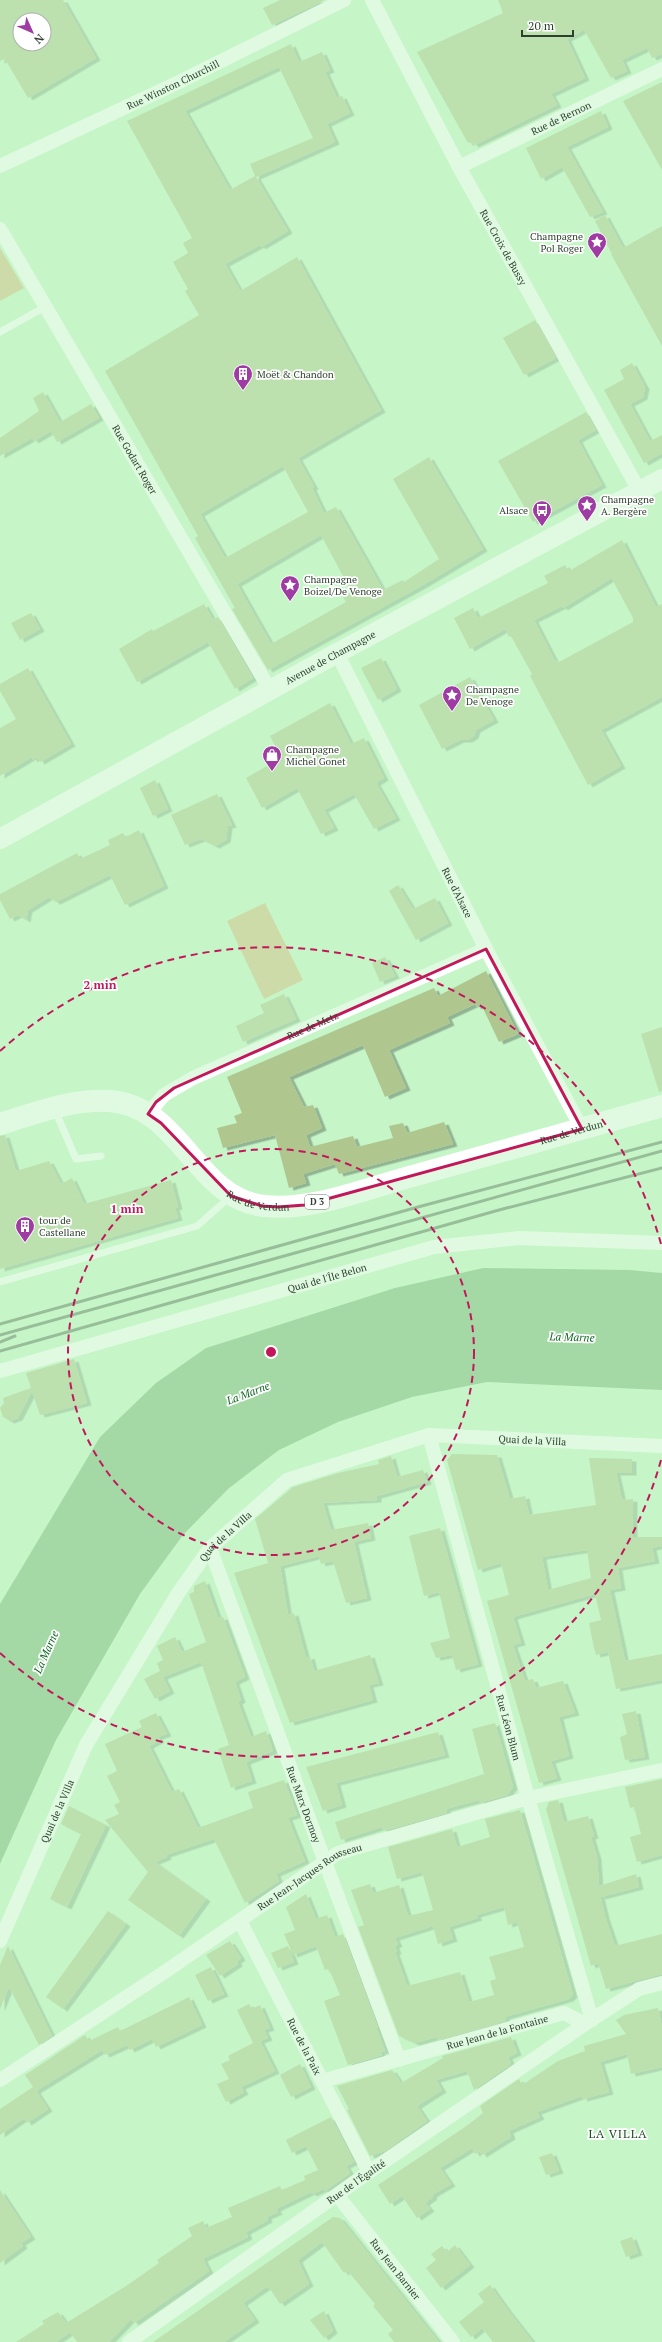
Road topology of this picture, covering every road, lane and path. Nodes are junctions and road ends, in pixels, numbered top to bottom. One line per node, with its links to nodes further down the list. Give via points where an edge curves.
1 (344, 0): 4 (street, Rue Winston Churchill, via 177,83)
2 (372, 0): 5 (street, Rue Croix de Bussy)
3 (662, 69): 5 (street, Rue de Bernon)
4 (0, 166)
5 (459, 167): 10 (street, Rue Croix de Bussy)
6 (0, 229): 7 (street, Rue Godart Roger)
7 (45, 307): 8 (lane); 12 (street, Rue Godart Roger)
8 (0, 332)
9 (662, 479): 10 (main road, Avenue de Champagne)
10 (640, 492): 11 (main road, Avenue de Champagne)
11 (337, 654): 12 (main road, Avenue de Champagne); 14 (street, Rue d'Alsace)
12 (270, 690): 13 (main road, Avenue de Champagne)
13 (0, 839)
14 (486, 948): 17 (street, Rue de Metz, via 194,1078 164,1095); 19 (street, Rue d'Alsace)
15 (662, 1106): 19 (main road, Rue de Verdun / D 3)
16 (54, 1108): 17 (main road, Rue de Verdun / D 3, via 108,1101 120,1102); 18 (main road, Rue de Verdun / D 3); 20 (lane, via 76,1159)
17 (148, 1114): 21 (main road, Rue de Verdun / D 3, via 174,1134 218,1185)
18 (0, 1124)
19 (582, 1129): 21 (main road, Rue de Verdun / D 3, via 305,1205 262,1206)
20 (101, 1156)
21 (231, 1196): 23 (lane, via 197,1226)
22 (662, 1243): 24 (street, Quai de l'Île Belon, via 518,1238 434,1248)
23 (0, 1282)
24 (0, 1371)
25 (429, 1435): 26 (street, Quai de la Villa); 27 (street, Quai de la Villa, via 287,1480); 29 (street, Rue Léon Blum)
26 (662, 1446)
27 (210, 1548): 30 (street, Rue Marx Dormoy); 32 (street, Quai de la Villa, via 179,1592 86,1745)
28 (662, 1770): 29 (street, Rue Jean-Jacques Rousseau)
29 (528, 1798): 30 (street, Rue Jean-Jacques Rousseau, via 338,1853); 34 (street, Rue Léon Blum)
30 (324, 1862): 31 (street, Rue Jean-Jacques Rousseau); 35 (street, Rue Marx Dormoy)
31 (240, 1921): 36 (street, Rue Jean-Jacques Rousseau); 37 (street, Rue de la Paix)
32 (0, 1941)
33 (662, 1983): 34 (street, via 638,1989)
34 (589, 2022): 35 (street, Rue Jean de la Fontaine, via 564,2013); 38 (street, Rue de l'Égalité)
35 (399, 2060): 37 (street, Rue Jean de la Fontaine)
36 (0, 2080)
37 (322, 2082): 38 (street, Rue de la Paix)
38 (369, 2172): 39 (street, Rue de l'Égalité)
39 (338, 2196): 40 (street, Rue de l'Égalité); 41 (street, Rue Jean Barnier)
40 (129, 2342)
41 (453, 2342)

